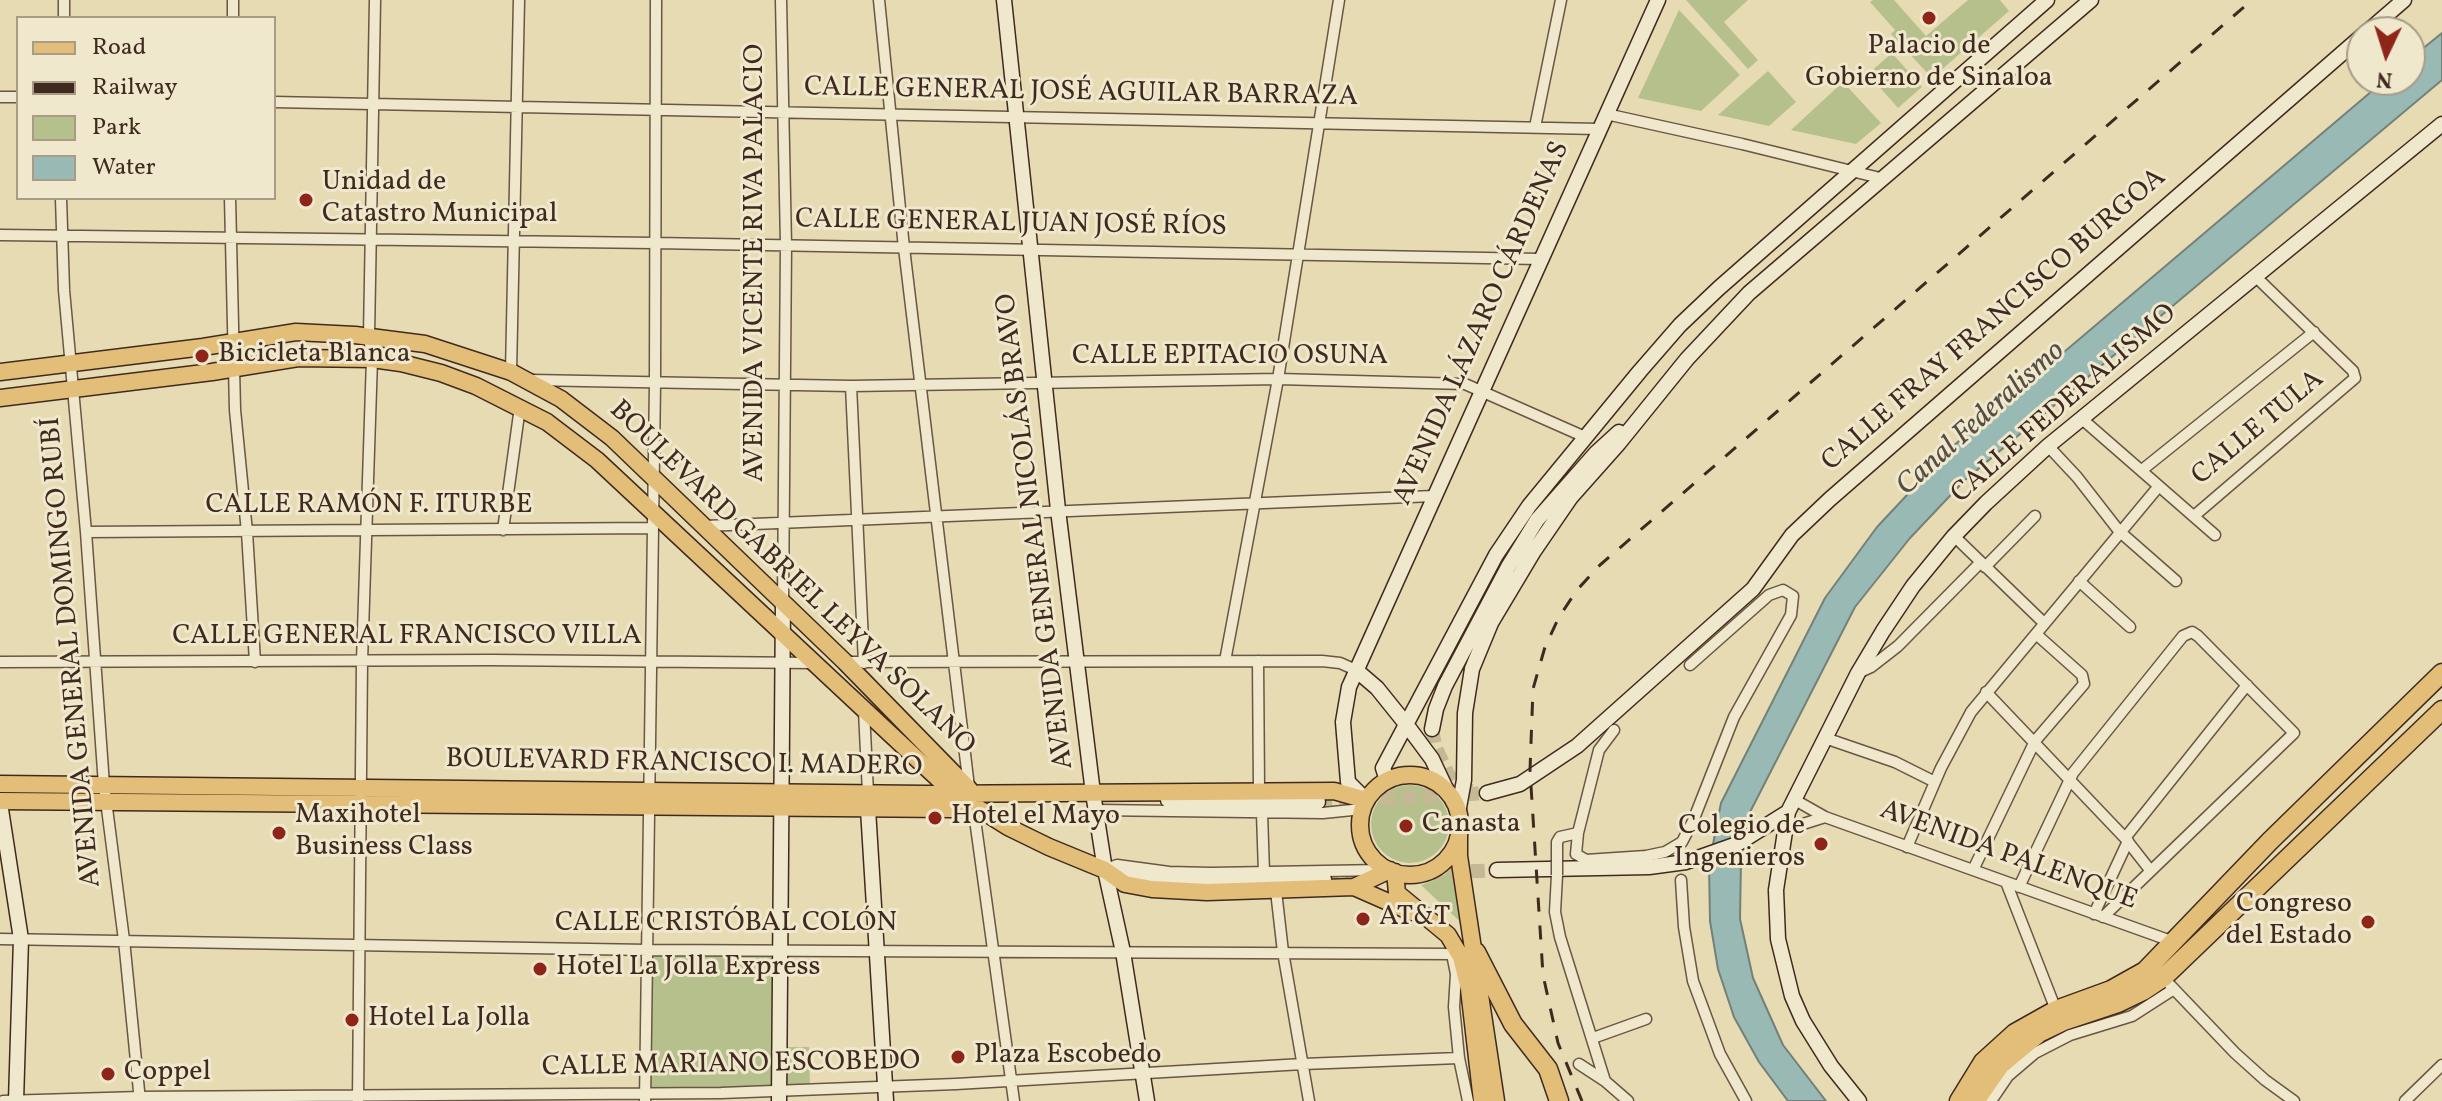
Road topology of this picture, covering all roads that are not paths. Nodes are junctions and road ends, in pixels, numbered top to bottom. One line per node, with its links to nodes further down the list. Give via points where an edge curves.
1 (375, 0): 16 (street)
2 (519, 0): 17 (street)
3 (656, 0): 18 (street)
4 (781, 0): 19 (street, AVENIDA VICENTE RIVA PALACIO)
5 (879, 0): 20 (street)
6 (1004, 0): 22 (main road, AVENIDA GENERAL NICOLÁS BRAVO)
7 (1339, 0): 23 (street)
8 (1561, 0): 25 (street)
9 (1658, 0): 21 (main road, AVENIDA LÁZARO CÁRDENAS)
10 (2047, 0): 27 (main road)
11 (2091, 0): 28 (main road)
12 (2404, 0): 13 (main road)
13 (2386, 16)
14 (2346, 50): 128 (main road, CALLE FRAY FRANCISCO BURGOA, via 1822,506 1792,535 1753,589 1577,746 1520,784)
15 (276, 102): 16 (street, CALLE GENERAL JOSÉ AGUILAR BARRAZA)
16 (374, 104): 17 (street, CALLE GENERAL JOSÉ AGUILAR BARRAZA); 34 (street)
17 (516, 107): 18 (street, CALLE GENERAL JOSÉ AGUILAR BARRAZA); 35 (street)
18 (656, 110): 19 (street, CALLE GENERAL JOSÉ AGUILAR BARRAZA); 36 (street)
19 (783, 112): 20 (street, CALLE GENERAL JOSÉ AGUILAR BARRAZA); 37 (street, AVENIDA VICENTE RIVA PALACIO)
20 (889, 114): 22 (street, CALLE GENERAL JOSÉ AGUILAR BARRAZA); 38 (street)
21 (1606, 114): 26 (main road, AVENIDA LÁZARO CÁRDENAS); 27 (street)
22 (1016, 117): 23 (street, CALLE GENERAL JOSÉ AGUILAR BARRAZA); 39 (main road, AVENIDA GENERAL NICOLÁS BRAVO)
23 (1318, 123): 25 (street, CALLE GENERAL JOSÉ AGUILAR BARRAZA); 40 (street)
24 (2442, 124): 42 (main road, CALLE FEDERALISMO)
25 (1535, 127): 26 (street, CALLE GENERAL JOSÉ AGUILAR BARRAZA)
26 (1599, 129): 41 (main road, AVENIDA LÁZARO CÁRDENAS)
27 (1853, 170): 28 (street); 64 (main road, via 1680,325)
28 (1880, 178): 60 (main road, via 1749,293)
29 (61, 200): 32 (street, AVENIDA GENERAL DOMINGO RUBÍ)
30 (230, 200): 33 (street)
31 (0, 235): 32 (street, CALLE GENERAL JUAN JOSÉ RÍOS)
32 (61, 235): 33 (street, CALLE GENERAL JUAN JOSÉ RÍOS); 47 (street, AVENIDA GENERAL DOMINGO RUBÍ)
33 (229, 237): 34 (street, CALLE GENERAL JUAN JOSÉ RÍOS); 45 (street)
34 (372, 239): 35 (street, CALLE GENERAL JUAN JOSÉ RÍOS); 44 (street)
35 (513, 241): 36 (street, CALLE GENERAL JUAN JOSÉ RÍOS); 50 (street)
36 (655, 243): 37 (street, CALLE GENERAL JUAN JOSÉ RÍOS); 54 (street)
37 (786, 245): 38 (street, CALLE GENERAL JUAN JOSÉ RÍOS); 55 (street, AVENIDA VICENTE RIVA PALACIO)
38 (904, 248): 39 (street, CALLE GENERAL JUAN JOSÉ RÍOS); 56 (street)
39 (1032, 250): 40 (street, CALLE GENERAL JUAN JOSÉ RÍOS); 53 (main road, AVENIDA GENERAL NICOLÁS BRAVO)
40 (1297, 255): 41 (street, CALLE GENERAL JUAN JOSÉ RÍOS); 51 (street)
41 (1540, 259): 59 (main road, AVENIDA LÁZARO CÁRDENAS)
42 (2256, 277): 43 (street); 63 (main road, CALLE FEDERALISMO)
43 (2314, 332): 66 (street); 74 (street, CALLE TULA, via 2355,378)
44 (369, 336): 45 (main road, BOULEVARD GABRIEL LEYVA SOLANO, via 296,332); 46 (street); 50 (main road, BOULEVARD GABRIEL LEYVA SOLANO, via 449,350)
45 (231, 343): 47 (main road, BOULEVARD GABRIEL LEYVA SOLANO); 48 (street)
46 (372, 359): 48 (main road, BOULEVARD GABRIEL LEYVA SOLANO, via 298,358); 62 (main road, BOULEVARD GABRIEL LEYVA SOLANO, via 441,373); 80 (street)
47 (71, 364): 49 (main road, BOULEVARD GABRIEL LEYVA SOLANO); 58 (street, AVENIDA GENERAL DOMINGO RUBÍ)
48 (233, 368): 58 (main road, BOULEVARD GABRIEL LEYVA SOLANO); 83 (street)
49 (0, 372)
50 (511, 372): 52 (main road, BOULEVARD GABRIEL LEYVA SOLANO)
51 (1278, 379): 53 (street, CALLE EPITACIO OSUNA); 59 (street, CALLE EPITACIO OSUNA, via 1465,384); 70 (street)
52 (527, 380): 54 (street, CALLE EPITACIO OSUNA); 67 (main road, BOULEVARD GABRIEL LEYVA SOLANO, via 586,417)
53 (1044, 382): 56 (street, CALLE EPITACIO OSUNA); 71 (main road, AVENIDA GENERAL NICOLÁS BRAVO)
54 (655, 383): 55 (street, CALLE EPITACIO OSUNA); 67 (street)
55 (785, 385): 57 (street, CALLE EPITACIO OSUNA); 77 (street, AVENIDA VICENTE RIVA PALACIO)
56 (921, 385): 57 (street, CALLE EPITACIO OSUNA); 72 (street)
57 (851, 386): 75 (street)
58 (74, 389): 61 (main road, BOULEVARD GABRIEL LEYVA SOLANO); 82 (street, AVENIDA GENERAL DOMINGO RUBÍ)
59 (1483, 390): 64 (street, CALLE EPITACIO OSUNA); 69 (main road, AVENIDA LÁZARO CÁRDENAS)
60 (1659, 394): 116 (main road, via 1596,453 1537,520 1445,686); 141 (main road, via 1559,512 1491,623 1469,685)
61 (0, 398)
62 (520, 407): 76 (main road, BOULEVARD GABRIEL LEYVA SOLANO, via 597,460); 79 (street)
63 (2082, 419): 65 (main road, CALLE FEDERALISMO); 66 (street)
64 (1585, 437): 115 (main road, via 1496,555)
65 (2048, 446): 81 (street); 85 (main road, CALLE FEDERALISMO)
66 (2142, 470): 68 (street)
67 (654, 478): 76 (street); 78 (main road, BOULEVARD GABRIEL LEYVA SOLANO)
68 (2159, 486): 74 (street); 81 (street)
69 (1434, 496): 70 (street); 108 (main road, AVENIDA LÁZARO CÁRDENAS)
70 (1255, 503): 71 (street); 96 (street)
71 (1058, 510): 72 (street); 104 (main road, AVENIDA GENERAL NICOLÁS BRAVO)
72 (936, 515): 75 (street); 103 (street)
73 (2035, 516): 86 (street)
74 (2194, 516): 84 (street)
75 (858, 518): 77 (street); 106 (street)
76 (653, 521): 79 (street, CALLE RAMÓN F. ITURBE); 93 (main road, BOULEVARD GABRIEL LEYVA SOLANO); 95 (street)
77 (784, 521): 78 (street); 89 (street, AVENIDA VICENTE RIVA PALACIO)
78 (705, 526): 89 (main road, BOULEVARD GABRIEL LEYVA SOLANO)
79 (503, 530): 80 (street, CALLE RAMÓN F. ITURBE)
80 (368, 531): 83 (street, CALLE RAMÓN F. ITURBE); 94 (street)
81 (2119, 531): 87 (street); 88 (street)
82 (86, 532): 83 (street, CALLE RAMÓN F. ITURBE); 99 (street, AVENIDA GENERAL DOMINGO RUBÍ)
83 (247, 532): 100 (street)
84 (2215, 535)
85 (1954, 536): 86 (street); 109 (main road, CALLE FEDERALISMO, via 1900,605)
86 (1983, 565): 90 (street); 109 (street, via 1898,646)
87 (2079, 581): 90 (street); 91 (street)
88 (2176, 581)
89 (783, 602): 93 (main road, AVENIDA VICENTE RIVA PALACIO); 102 (main road, BOULEVARD GABRIEL LEYVA SOLANO)
90 (2044, 623): 92 (street)
91 (2130, 627)
92 (2036, 634): 112 (street); 119 (street, via 2084,681)
93 (782, 635): 101 (main road, AVENIDA VICENTE RIVA PALACIO); 105 (main road, BOULEVARD GABRIEL LEYVA SOLANO)
94 (362, 661): 95 (street, CALLE GENERAL FRANCISCO VILLA); 100 (street, CALLE GENERAL FRANCISCO VILLA); 132 (street)
95 (651, 661): 101 (street, CALLE GENERAL FRANCISCO VILLA); 133 (street)
96 (1225, 661): 97 (street); 104 (street)
97 (1258, 661): 108 (street, via 1322,661); 125 (street)
98 (0, 662): 99 (street, CALLE GENERAL FRANCISCO VILLA)
99 (96, 662): 100 (street, CALLE GENERAL FRANCISCO VILLA); 130 (street, AVENIDA GENERAL DOMINGO RUBÍ)
100 (255, 662)
101 (782, 662): 105 (street, CALLE GENERAL FRANCISCO VILLA); 134 (main road, AVENIDA VICENTE RIVA PALACIO)
102 (845, 662): 106 (street); 131 (main road, BOULEVARD GABRIEL LEYVA SOLANO)
103 (953, 662): 104 (street); 106 (street); 131 (street)
104 (1077, 662): 126 (main road, AVENIDA GENERAL NICOLÁS BRAVO)
105 (813, 663): 114 (main road, BOULEVARD GABRIEL LEYVA SOLANO)
106 (864, 663)
107 (1690, 665): 145 (street, via 1769,595 1789,592 1795,602 1791,615 1734,717 1688,834 1665,852 1625,859 1578,858)
108 (1356, 670): 115 (main road); 138 (main road, AVENIDA LÁZARO CÁRDENAS, via 1344,712 1344,744 1348,782)
109 (1858, 673): 118 (main road, CALLE FEDERALISMO)
110 (2442, 673): 120 (highway)
111 (2247, 685): 122 (street, via 2192,632 2183,636); 146 (street); 151 (street, via 2294,733)
112 (1986, 692): 119 (street); 123 (street)
113 (2442, 710): 129 (highway)
114 (864, 711): 131 (main road, BOULEVARD GABRIEL LEYVA SOLANO); 135 (street)
115 (1406, 724): 121 (main road, via 1383,768); 127 (main road, via 1432,759)
116 (1432, 729)
117 (1614, 730): 145 (street, via 1599,750)
118 (1825, 738): 123 (street); 142 (main road, CALLE FEDERALISMO)
119 (2035, 741): 122 (street); 150 (street)
120 (2338, 776): 129 (highway); 165 (highway)
121 (1387, 780): 127 (main road, via 1420,776); 138 (main road)
122 (2069, 780): 146 (street); 158 (street)
123 (1935, 782): 147 (street)
124 (0, 784): 130 (main road, BOULEVARD FRANCISCO I. MADERO)
125 (1259, 790): 126 (main road, BOULEVARD FRANCISCO I. MADERO); 138 (main road, BOULEVARD FRANCISCO I. MADERO, via 1334,791)
126 (1093, 793): 131 (main road, BOULEVARD FRANCISCO I. MADERO); 137 (main road, via 1108,799); 139 (main road, AVENIDA GENERAL NICOLÁS BRAVO)
127 (1448, 793): 141 (main road)
128 (1487, 793)
129 (2353, 793): 175 (highway)
130 (105, 794): 132 (main road, BOULEVARD FRANCISCO I. MADERO); 136 (main road, BOULEVARD FRANCISCO I. MADERO); 164 (street, AVENIDA GENERAL DOMINGO RUBÍ)
131 (967, 795): 135 (main road, BOULEVARD FRANCISCO I. MADERO); 148 (main road, BOULEVARD GABRIEL LEYVA SOLANO, via 1049,847); 170 (street)
132 (360, 796): 133 (main road, BOULEVARD FRANCISCO I. MADERO); 166 (street)
133 (650, 799): 134 (main road, BOULEVARD FRANCISCO I. MADERO); 167 (street)
134 (781, 800): 135 (main road, BOULEVARD FRANCISCO I. MADERO); 168 (main road, AVENIDA VICENTE RIVA PALACIO)
135 (868, 801): 169 (main road)
136 (0, 802): 163 (main road)
137 (1318, 802)
138 (1365, 803): 140 (street, via 1323,813); 152 (main road, via 1360,823 1366,849)
139 (1097, 810): 140 (street); 148 (main road, AVENIDA GENERAL NICOLÁS BRAVO)
140 (1262, 813): 153 (street)
141 (1458, 813): 144 (main road)
142 (1786, 815): 143 (street); 143 (street, AVENIDA PALENQUE); 149 (main road, via 1737,844 1686,862); 202 (main road, CALLE FEDERALISMO, via 1776,890 1784,973 1803,1021)
143 (1825, 817): 147 (street, AVENIDA PALENQUE)
144 (1459, 833): 152 (main road, via 1436,867 1409,875); 173 (main road)
145 (1578, 833): 178 (street, bridge, via 1560,837 1556,848 1555,912)
146 (2126, 839): 151 (street); 160 (street)
147 (1907, 847): 150 (street, AVENIDA PALENQUE)
148 (1105, 870): 153 (street, BOULEVARD GABRIEL LEYVA SOLANO, via 1117,865 1169,872); 154 (main road, via 1178,882); 159 (main road, BOULEVARD GABRIEL LEYVA SOLANO, via 1125,884 1152,889); 171 (main road, AVENIDA GENERAL NICOLÁS BRAVO)
149 (1497, 870)
150 (1973, 870): 156 (street, AVENIDA PALENQUE)
151 (2150, 870): 160 (street)
152 (1392, 871): 153 (street, BOULEVARD GABRIEL LEYVA SOLANO); 157 (main road, BOULEVARD GABRIEL LEYVA SOLANO); 161 (main road, via 1397,893)
153 (1264, 873)
154 (1324, 879)
155 (1681, 880): 201 (street, via 1693,981 1720,1054)
156 (2006, 882): 158 (street, AVENIDA PALENQUE); 176 (street)
157 (1354, 887): 159 (main road, BOULEVARD GABRIEL LEYVA SOLANO); 161 (main road)
158 (2019, 887): 160 (street, AVENIDA PALENQUE)
159 (1276, 891): 172 (street)
160 (2098, 915): 165 (street, AVENIDA PALENQUE)
161 (1433, 923): 197 (main road, via 1448,935 1465,970)
162 (0, 939): 163 (street, CALLE CRISTÓBAL COLÓN)
163 (21, 939): 164 (street, CALLE CRISTÓBAL COLÓN); 192 (main road)
164 (124, 940): 166 (street, CALLE CRISTÓBAL COLÓN); 190 (street, AVENIDA GENERAL DOMINGO RUBÍ)
165 (2174, 942): 176 (highway, via 2130,981)
166 (360, 944): 167 (street, CALLE CRISTÓBAL COLÓN); 189 (street)
167 (648, 950): 168 (street, CALLE CRISTÓBAL COLÓN); 188 (street)
168 (780, 950): 169 (street, CALLE CRISTÓBAL COLÓN); 187 (main road, AVENIDA VICENTE RIVA PALACIO)
169 (876, 950): 170 (street, CALLE CRISTÓBAL COLÓN); 186 (main road)
170 (994, 951): 171 (street, CALLE CRISTÓBAL COLÓN); 184 (street)
171 (1123, 952): 172 (street, CALLE CRISTÓBAL COLÓN); 183 (main road, AVENIDA GENERAL NICOLÁS BRAVO)
172 (1283, 952): 174 (street, CALLE CRISTÓBAL COLÓN, via 1452,954); 180 (street)
173 (1476, 952): 198 (main road); 199 (highway, via 1513,1024 1548,1069)
174 (1456, 974): 179 (street); 197 (main road, via 1471,1068)
175 (2169, 983): 204 (highway, via 2039,1033 2001,1064); 205 (street, via 2147,1009 2035,1053 2008,1076); 206 (street, via 2245,1062)
176 (2056, 1010): 203 (highway, via 1997,1047)
177 (1646, 1019): 178 (street)
178 (1593, 1038): 185 (street)
179 (1459, 1058): 180 (street, CALLE MARIANO ESCOBEDO); 196 (street)
180 (1303, 1064): 183 (street, CALLE MARIANO ESCOBEDO); 195 (street)
181 (1579, 1064): 185 (street)
182 (2442, 1065): 207 (street)
183 (1143, 1075): 184 (street, CALLE MARIANO ESCOBEDO); 194 (main road, AVENIDA GENERAL NICOLÁS BRAVO)
184 (1011, 1081): 186 (street, CALLE MARIANO ESCOBEDO); 193 (street)
185 (1605, 1081): 200 (street)
186 (886, 1094): 187 (street, CALLE MARIANO ESCOBEDO)
187 (779, 1096): 188 (street, CALLE MARIANO ESCOBEDO)
188 (646, 1097): 189 (street, CALLE MARIANO ESCOBEDO)
189 (358, 1098): 190 (street, CALLE MARIANO ESCOBEDO)
190 (140, 1099): 192 (street, CALLE MARIANO ESCOBEDO)
191 (3, 1101): 192 (street, CALLE MARIANO ESCOBEDO)
192 (16, 1101)
193 (1014, 1101)
194 (1147, 1101)
195 (1309, 1101)
196 (1468, 1101)
197 (1482, 1101)
198 (1496, 1101)
199 (1559, 1101)
200 (1628, 1101)
201 (1746, 1101)
202 (1859, 1101)
203 (1959, 1101)
204 (1975, 1101)
205 (1991, 1101)
206 (2294, 1101)
207 (2405, 1101)

